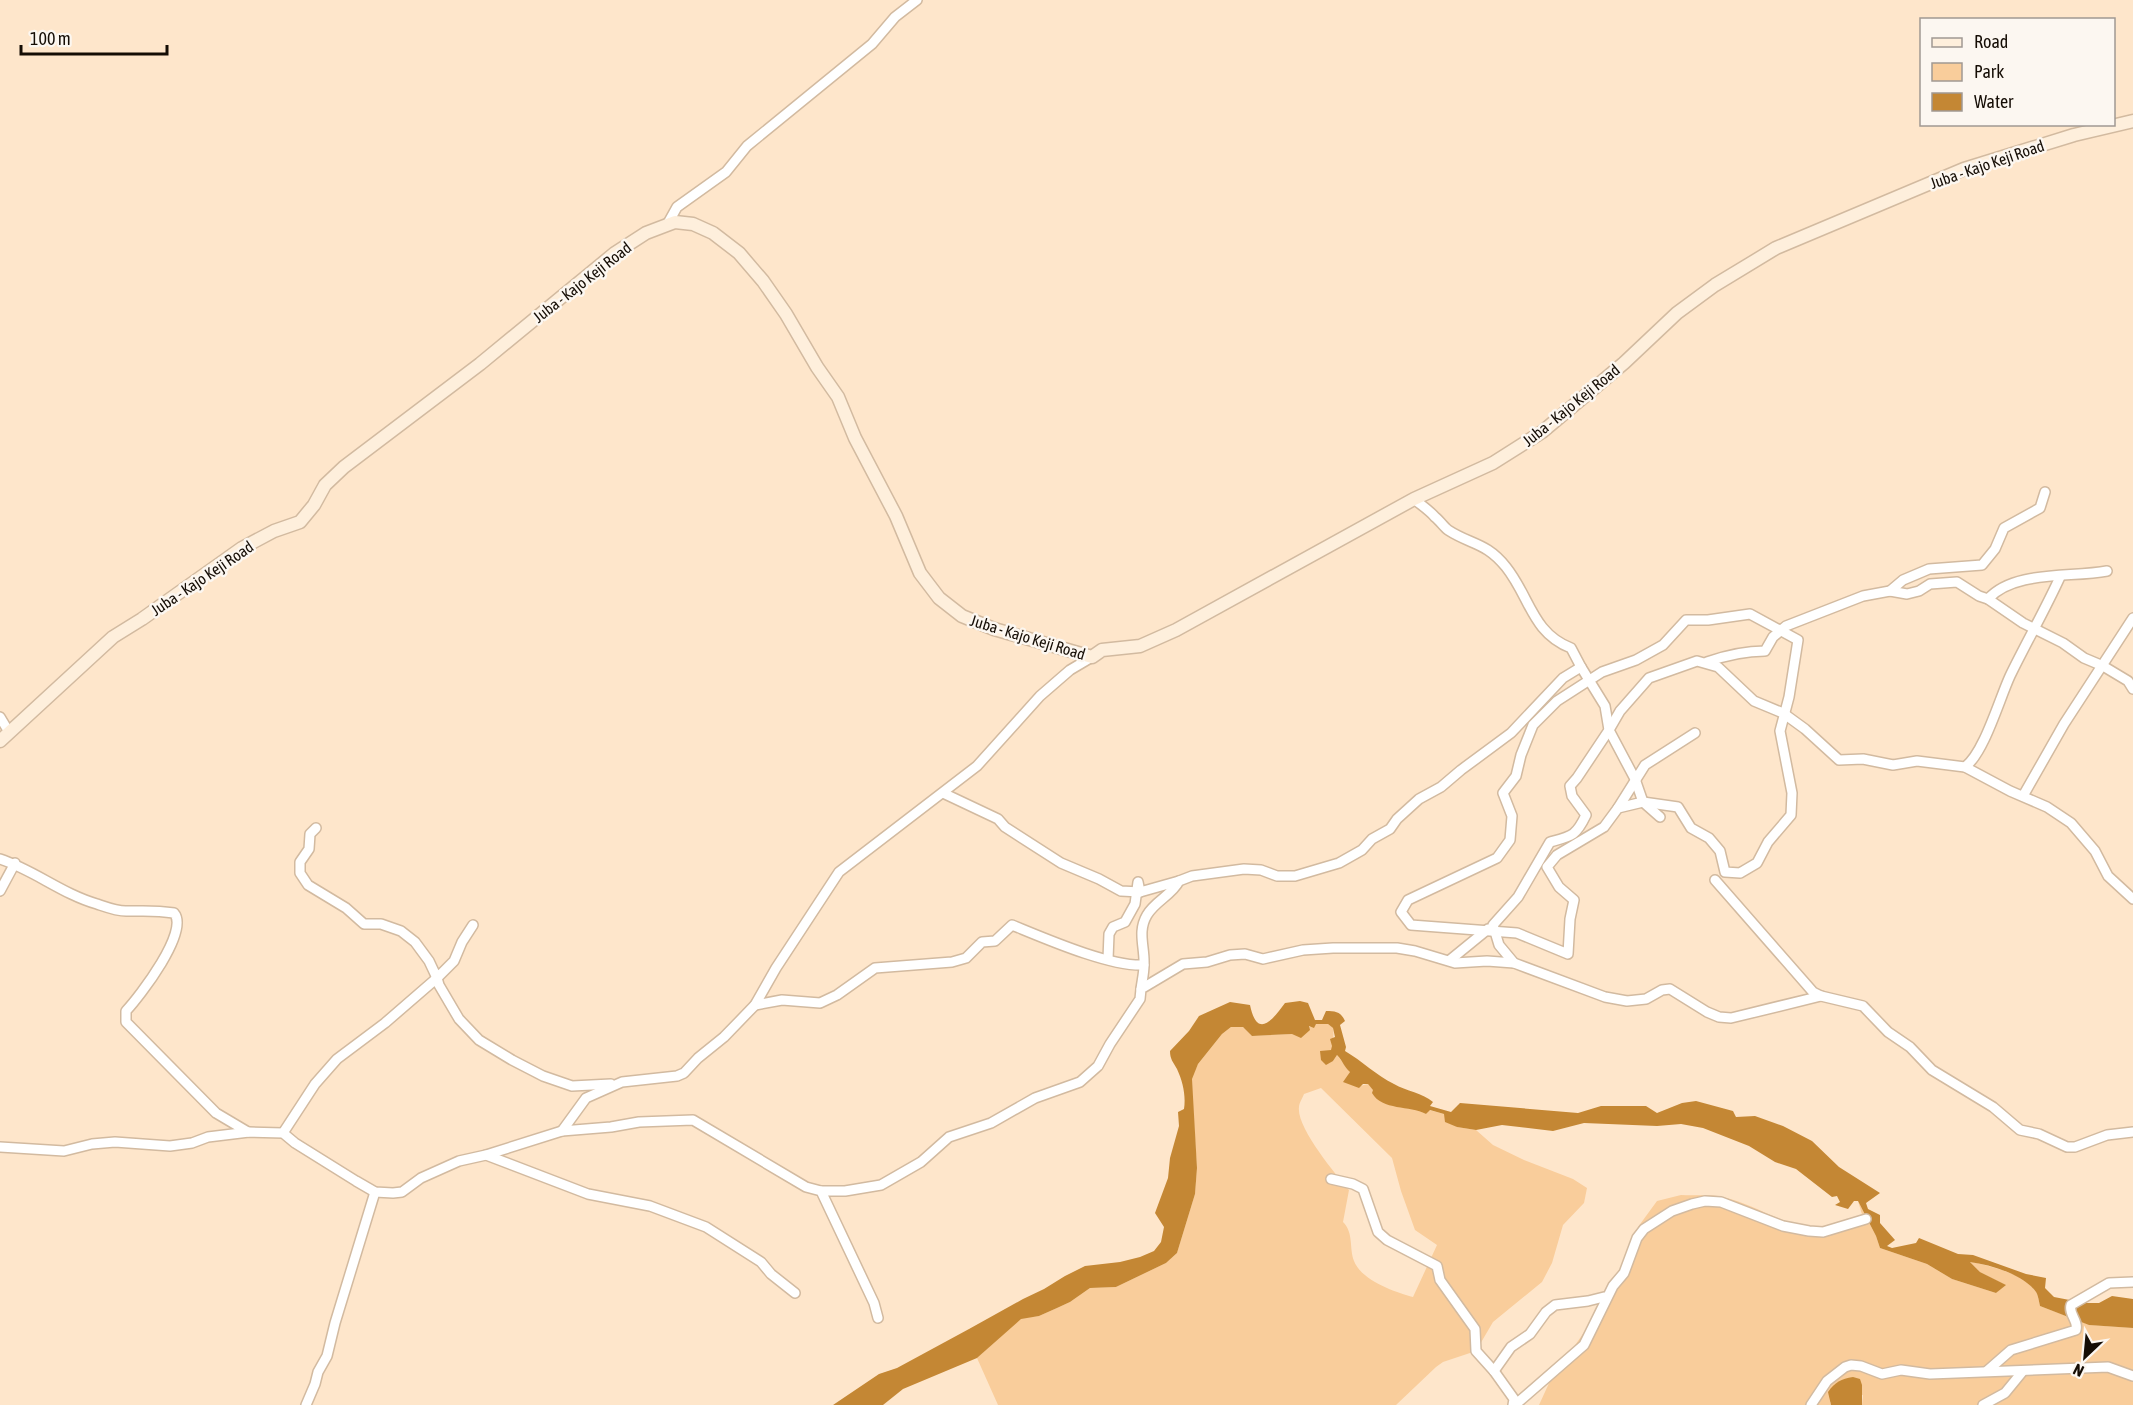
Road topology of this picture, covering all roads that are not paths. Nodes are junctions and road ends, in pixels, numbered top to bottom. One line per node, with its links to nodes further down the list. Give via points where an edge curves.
1 (917, 0): 5 (street, via 895,16 872,44 747,146 726,172 677,207)
2 (2133, 121): 3 (main road, Juba - Kajo Keji Road)
3 (2115, 125)
4 (2112, 126): 7 (main road, Juba - Kajo Keji Road, via 1964,169 1776,248 1677,313 1542,432 1493,463)
5 (667, 225): 16 (main road, Juba - Kajo Keji Road, via 693,224 713,233 739,253 763,280 838,397 920,573 939,598 962,616 994,629); 24 (main road, Juba - Kajo Keji Road, via 646,233 615,254 480,364 344,467 325,485 300,522 242,548 113,637)
6 (2045, 492): 10 (street, via 2040,508 2004,528 1982,565 1929,569 1903,580)
7 (1414, 499): 16 (main road, Juba - Kajo Keji Road, via 1176,630 1140,646 1102,651); 19 (street, via 1448,530 1489,549 1520,587 1545,632 1571,648)
8 (2107, 571): 9 (street)
9 (2060, 576): 11 (street, via 2022,579 1994,591); 13 (street)
10 (1890, 591): 11 (street, via 1906,594 1930,584 1957,582); 17 (street, via 1863,596 1786,626 1765,651 1730,654)
11 (1988, 599): 13 (street)
12 (2133, 618): 14 (street)
13 (2034, 629): 18 (street); 25 (street, via 1977,753)
14 (2122, 633): 15 (street); 18 (street)
15 (2133, 637)
16 (1092, 657): 27 (street, via 1040,696 977,766)
17 (1707, 662): 22 (street, via 1697,661 1649,678); 25 (street, via 1718,667 1754,701 1783,713 1805,729 1839,760 1863,759 1893,765 1917,761)
18 (2103, 666): 20 (street, via 2128,681); 28 (street)
19 (1581, 667): 22 (street, via 1605,706); 36 (street, via 1563,678 1511,733 1441,787 1419,799 1390,829 1339,863 1295,876 1244,869)
20 (2133, 689)
21 (0, 717): 24 (street)
22 (1610, 729): 26 (street); 41 (street, via 1570,786 1572,796 1586,815 1579,830 1550,842 1518,897)
23 (1695, 733): 26 (street, via 1645,765)
24 (4, 736)
25 (1965, 767): 28 (street)
26 (1635, 779): 29 (street); 30 (street)
27 (943, 793): 38 (street, via 998,819 1061,863 1121,891); 49 (street, via 839,872)
28 (2023, 796): 39 (street, via 2071,823 2095,850 2108,876)
29 (1644, 802): 30 (street); 30 (street, via 1678,807 1691,828 1709,838 1720,851 1725,872 1740,873 1757,863 1768,842 1791,815 1792,793 1780,731 1798,640 1750,614 1686,620 1663,645 1602,672 1557,701 1533,726 1516,776 1503,793 1512,816 1510,840 1497,858 1408,900 1401,912 1411,925 1517,933 1568,954 1574,900 1559,888 1547,867 1557,855 1604,826); 31 (street)
30 (1618, 808)
31 (1660, 817)
32 (316, 828): 46 (street, via 300,862 300,873 308,885 364,924 381,924 401,931 415,942)
33 (0, 859): 34 (street)
34 (15, 863): 37 (street); 52 (street, via 96,904 126,912 153,909 178,917 170,946 143,993 126,1011 126,1022 216,1113)
35 (1715, 880): 48 (street, via 1813,992)
36 (1179, 881): 38 (street); 45 (street, via 1147,915 1140,930)
37 (0, 891)
38 (1140, 892): 42 (street, via 1138,882 1135,904 1125,922 1113,927 1109,934)
39 (2132, 897)
40 (473, 925): 46 (street, via 454,961)
41 (1493, 925): 43 (street); 44 (street, via 1499,945)
42 (1108, 958): 45 (street); 49 (street, via 1052,942 1012,925 995,941 982,942 966,958 952,963 875,968 820,1003 782,1000)
43 (1450, 960): 44 (street); 47 (street, via 1397,948 1303,950 1263,959 1245,954 1183,964)
44 (1514, 963): 48 (street, via 1605,997 1627,1001 1646,999 1670,989 1723,1018)
45 (1144, 965): 47 (street)
46 (437, 978): 50 (street, via 459,1019 479,1040 512,1060 572,1086); 54 (street, via 337,1059 315,1084)
47 (1141, 989): 58 (street, via 1140,999 1098,1066 1080,1083 1035,1098 991,1123 948,1137 921,1162 881,1185)
48 (1821, 996): 53 (street, via 1863,1006 1932,1070 1993,1107 2020,1130 2067,1147)
49 (755, 1005): 50 (street, via 684,1073)
50 (622, 1082): 51 (street, via 586,1098)
51 (562, 1131): 56 (street); 58 (street, via 639,1122 699,1121 716,1135)
52 (249, 1132): 54 (street); 55 (street, via 170,1146 114,1142 64,1150)
53 (2133, 1132)
54 (283, 1133): 59 (street)
55 (0, 1147)
56 (486, 1155): 59 (street, via 438,1170 402,1192); 62 (street, via 588,1194 650,1206 706,1227 760,1262)
57 (1331, 1179): 65 (street, via 1363,1189 1378,1232 1437,1266 1440,1280 1475,1329 1476,1351)
58 (821, 1191): 64 (street)
59 (375, 1192): 69 (street, via 327,1356)
60 (1866, 1219): 70 (street, via 1817,1232 1783,1226 1721,1202 1692,1204 1672,1212 1644,1229 1637,1238 1624,1274 1613,1286 1584,1345)
61 (2133, 1282): 66 (street, via 2109,1283 2071,1305 2076,1330 2011,1350)
62 (795, 1293)
63 (1605, 1296): 65 (street, via 1555,1305 1530,1334 1510,1347)
64 (878, 1318)
65 (1494, 1371): 70 (street, via 1514,1399)
66 (1987, 1371): 67 (street); 71 (street, via 1930,1374 1901,1370 1882,1374 1851,1365 1827,1381)
67 (2023, 1371): 68 (street, via 2108,1367); 72 (street, via 2005,1393)
68 (2133, 1376)
69 (306, 1405)
70 (1514, 1405)
71 (1811, 1405)
72 (1983, 1405)

